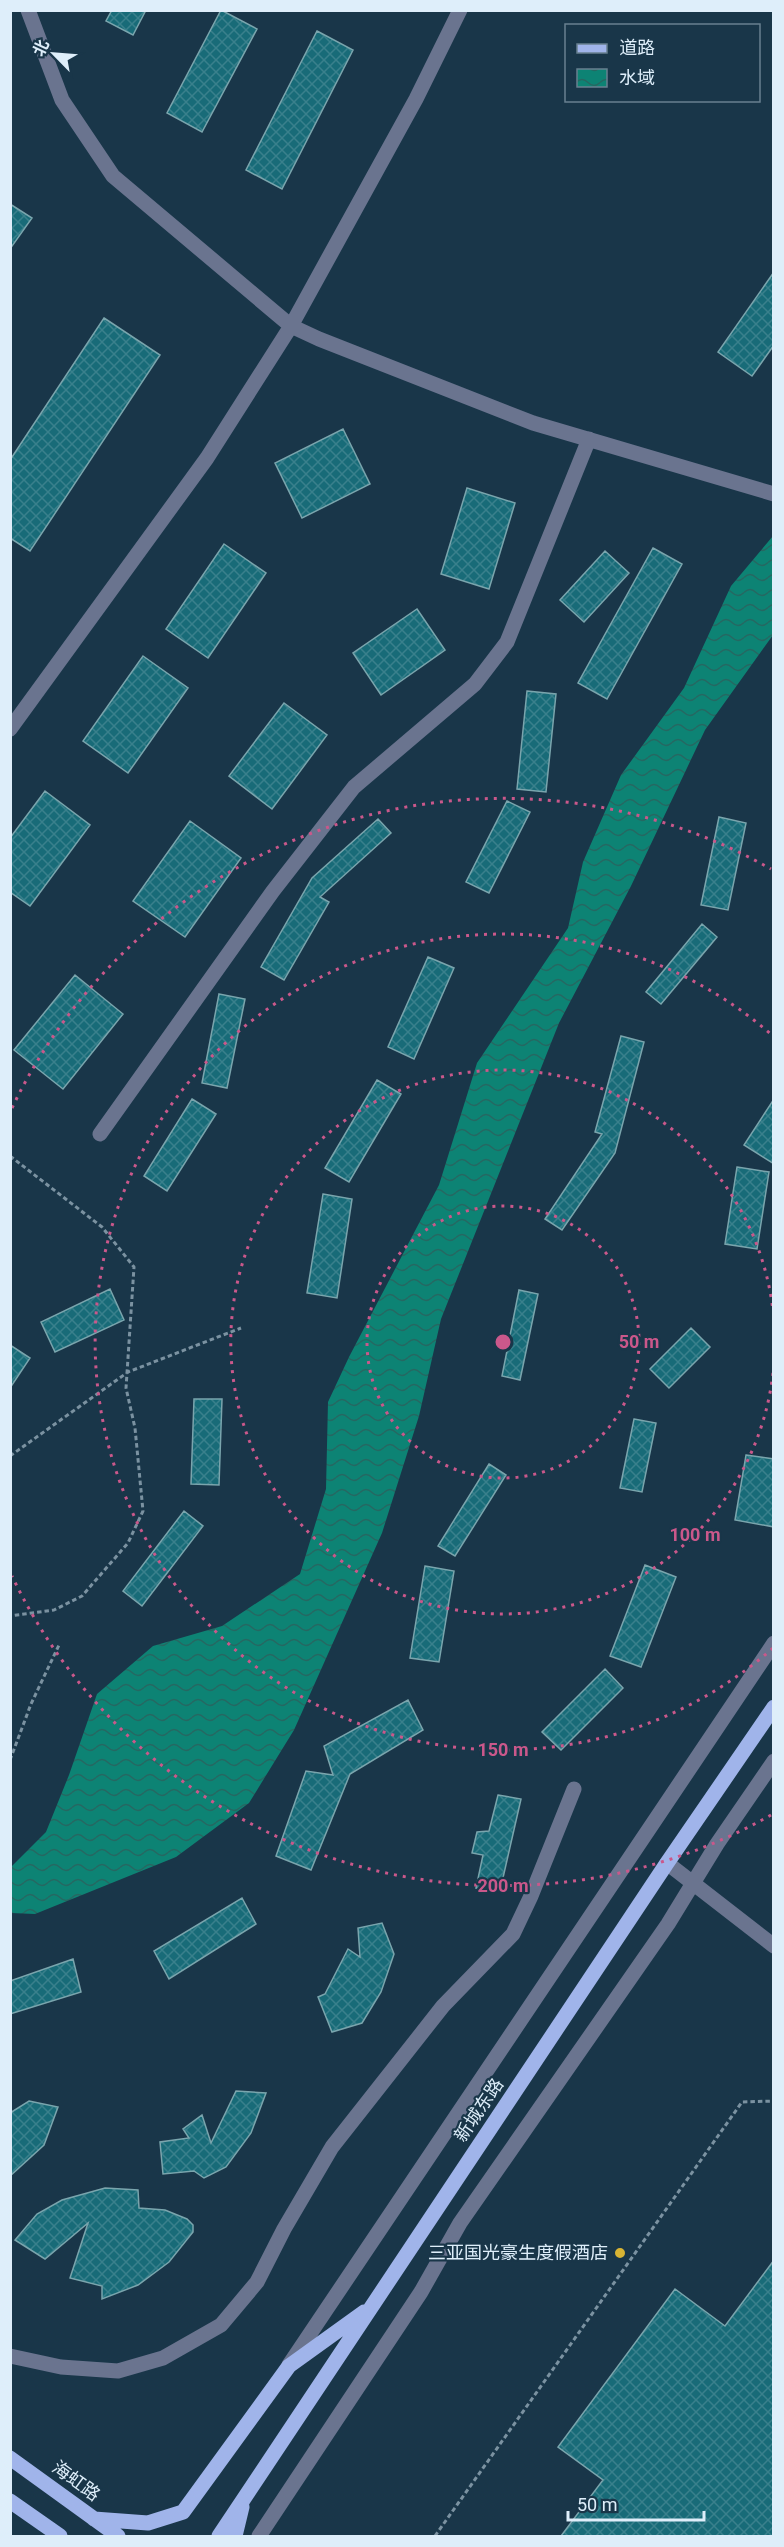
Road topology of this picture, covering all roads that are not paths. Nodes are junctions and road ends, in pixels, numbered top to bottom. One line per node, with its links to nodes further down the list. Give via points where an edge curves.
1 (28, 10): 3 (street, via 62,100 113,176)
2 (460, 10): 3 (street, via 416,99)
3 (291, 326): 4 (street, via 533,423); 6 (street, via 207,458)
4 (589, 440): 5 (street); 7 (street, via 507,642 475,684 354,787 273,891)
5 (771, 493)
6 (10, 729)
7 (100, 1134)
8 (774, 1643): 17 (street)
9 (774, 1707): 12 (main road, 新城东路)
10 (774, 1761): 13 (street)
11 (574, 1789): 16 (street, via 513,1934 443,2006 332,2146 257,2282 221,2325 164,2358 118,2371 61,2367)
12 (667, 1863): 13 (street); 15 (main road, 新城东路)
13 (693, 1884): 14 (street); 26 (street, via 460,2223 421,2292)
14 (774, 1946)
15 (371, 2307): 17 (main road); 19 (main road, 新城东路)
16 (10, 2356)
17 (289, 2366): 21 (main road, via 183,2512 148,2523)
18 (10, 2458): 21 (main road, 海虹路)
19 (244, 2498): 24 (main road, 新城东路); 25 (main road)
20 (10, 2501): 22 (main road)
21 (94, 2519): 23 (main road, 海虹路)
22 (60, 2536)
23 (118, 2536)
24 (219, 2536)
25 (235, 2536)
26 (259, 2536)

